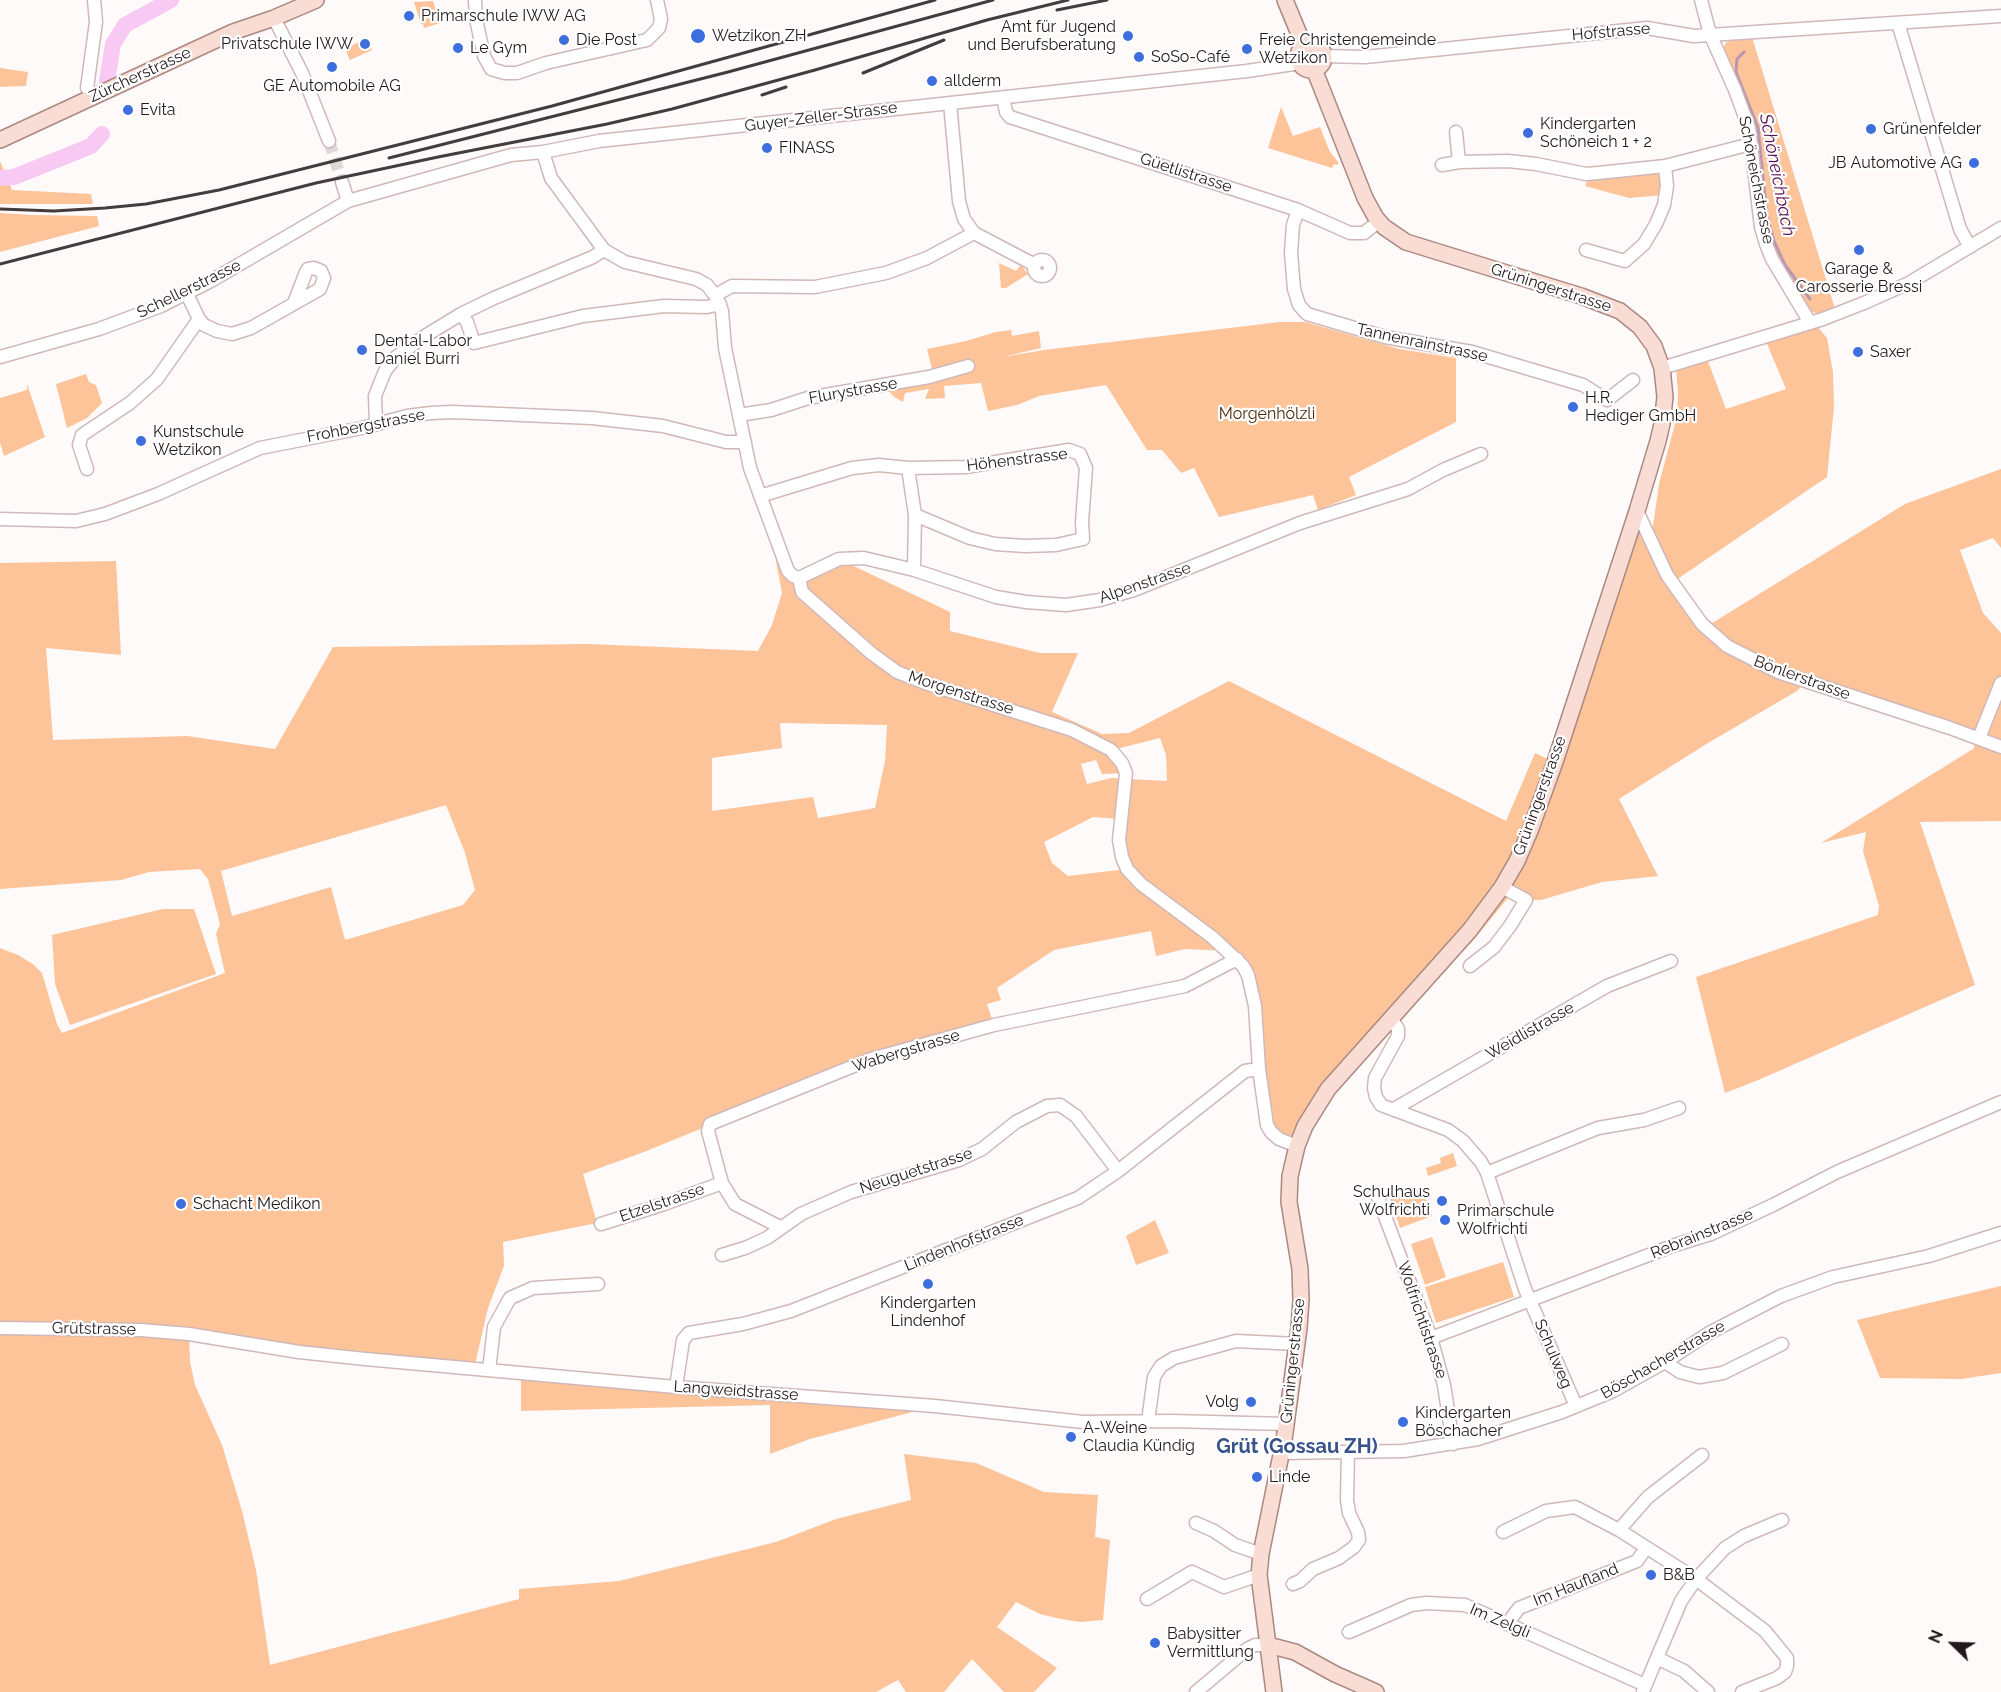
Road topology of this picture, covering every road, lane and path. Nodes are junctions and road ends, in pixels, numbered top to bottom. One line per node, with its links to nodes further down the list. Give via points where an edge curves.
1 (94, 0): 14 (street, via 96,22)
2 (316, 0): 8 (main road, Zürcherstrasse)
3 (476, 0): 4 (street, via 484,56 491,69 505,74 647,40 659,28)
4 (657, 0)
5 (1285, 0): 11 (main road)
6 (1701, 0): 10 (street, Schöneichstrasse)
7 (2001, 16): 9 (street, Hofstrasse)
8 (274, 18): 18 (main road, Zürcherstrasse, via 233,32); 19 (street, via 302,73)
9 (1898, 23): 10 (street, Hofstrasse); 31 (street, via 1960,229)
10 (1710, 34): 12 (street, Hofstrasse, via 1694,36 1647,28 1365,57); 20 (street, Schöneichstrasse, via 1744,113)
11 (1304, 46): 12 (main road, via 1317,46); 13 (main road, via 1298,54)
12 (1323, 56): 13 (main road, via 1322,63)
13 (1307, 66): 15 (street, Guyer-Zeller-Strasse); 28 (main road, Grüningerstrasse)
14 (87, 88)
15 (1004, 97): 16 (street, Guyer-Zeller-Strasse); 27 (street, Güetlistrasse, via 1006,112 1017,120)
16 (950, 103): 21 (street, Guyer-Zeller-Strasse, via 599,141); 30 (street, via 959,201 964,219)
17 (1456, 132): 22 (street)
18 (0, 140)
19 (329, 141)
20 (1751, 144): 24 (street); 40 (street, Schöneichstrasse, via 1766,244)
21 (543, 152): 26 (street, Guyer-Zeller-Strasse, via 511,155); 32 (street, via 551,178)
22 (1459, 162): 23 (street); 24 (street, via 1514,162 1586,174)
23 (1442, 165)
24 (1665, 166): 33 (street, via 1664,205 1644,244 1625,261)
25 (342, 182): 26 (street)
26 (348, 201): 35 (street, Schellerstrasse)
27 (1298, 210): 28 (street, Güetlistrasse, via 1354,234 1364,233); 44 (street, Tannenrainstrasse, via 1293,225 1293,280 1296,298 1307,314 1385,337 1472,352 1583,385 1606,400)
28 (1378, 222): 43 (main road, Grüningerstrasse, via 1406,242 1620,311 1648,336)
29 (2001, 228): 31 (street)
30 (974, 233): 34 (street); 36 (street, via 927,258 876,275 815,287 736,285 728,287)
31 (1970, 247): 40 (street, via 1873,299)
32 (604, 250): 36 (street, via 625,262 696,279); 38 (street)
33 (1586, 250)
34 (1035, 264)
35 (187, 294): 39 (street); 41 (street, Schellerstrasse, via 99,329)
36 (718, 299): 38 (street, via 707,307 664,306 583,316 474,343); 45 (street, Morgenstrasse)
37 (294, 303): 39 (street, via 251,328 232,334 211,329)
38 (461, 314): 46 (street, via 390,364 375,396)
39 (199, 319): 50 (street, via 157,379 130,403 82,435 79,445)
40 (1809, 321): 43 (street)
41 (0, 357)
42 (968, 366): 45 (street, Flurystrasse)
43 (1662, 368): 52 (main road, Grüningerstrasse, via 1662,423)
44 (1633, 380)
45 (739, 415): 47 (street, Morgenstrasse)
46 (376, 423): 47 (street, Frohbergstrasse, via 453,412 592,418 663,426 726,442); 54 (street, Frohbergstrasse, via 260,448 105,514 76,521)
47 (745, 442): 51 (street, Morgenstrasse)
48 (1481, 454): 55 (street, Alpenstrasse, via 1408,489 1300,523 1100,600 1066,605 1026,602 996,597)
49 (908, 468): 51 (street, Höhenstrasse, via 852,468); 53 (street); 53 (street, Höhenstrasse, via 965,467 1069,450 1080,454 1086,468 1083,539 1045,545 995,544)
50 (87, 469)
51 (760, 496): 56 (street, Morgenstrasse, via 788,571)
52 (1637, 511): 58 (street, Bönlerstrasse, via 1667,575 1702,624 1727,646 1778,672); 60 (main road, Grüningerstrasse, via 1534,821)
53 (915, 515): 55 (street)
54 (0, 519)
55 (914, 570): 56 (street, Alpenstrasse, via 850,558 839,559)
56 (799, 578): 61 (street, Morgenstrasse, via 802,592 897,672 1072,730 1111,750 1126,773 1119,840 1127,869 1140,884)
57 (2001, 684): 58 (street)
58 (1979, 738): 59 (street, Bönlerstrasse)
59 (2001, 747)
60 (1502, 887): 63 (street, via 1526,900 1494,947); 64 (main road, Grüningerstrasse, via 1470,930)
61 (1237, 959): 65 (street, Morgenstrasse, via 1248,975 1255,1006); 72 (street, Wabergstrasse, via 1185,986 993,1025 871,1059 710,1124 708,1131)
62 (1671, 961): 68 (street, Weidlistrasse, via 1607,986)
63 (1470, 966)
64 (1390, 1018): 68 (street, via 1398,1035 1374,1088 1381,1105); 69 (main road, Grüningerstrasse, via 1328,1089)
65 (1259, 1069): 69 (street, Morgenstrasse, via 1270,1132); 70 (street, Lindenhofstrasse, via 1245,1071)
66 (2001, 1102): 79 (street, Rebrainstrasse, via 1837,1172 1711,1234)
67 (1679, 1108): 71 (street, via 1644,1120 1598,1128)
68 (1394, 1109): 71 (street, Schulweg, via 1456,1135 1476,1154)
69 (1297, 1146): 83 (main road, Grüningerstrasse, via 1289,1202 1300,1269)
70 (1118, 1171): 75 (street, Neuguetstrasse, via 1076,1116 1060,1105 1047,1106 959,1160 851,1192); 87 (street, Lindenhofstrasse, via 1078,1198 791,1311 690,1333 684,1340)
71 (1487, 1173): 79 (street, Schulweg)
72 (722, 1183): 74 (street, Etzelstrasse); 75 (street, Wabergstrasse, via 735,1204)
73 (1378, 1198): 82 (street, Wolfrichtistrasse)
74 (601, 1224)
75 (780, 1227): 77 (street, Neuguetstrasse, via 767,1238)
76 (2001, 1233): 85 (street, Böschacherstrasse, via 1929,1256 1833,1277 1781,1296 1709,1333)
77 (722, 1255)
78 (598, 1284): 86 (street, via 533,1288 510,1298 495,1327)
79 (1531, 1301): 82 (street, Rebrainstrasse); 88 (street, Schulweg)
80 (0, 1328): 81 (street, Grütstrasse)
81 (189, 1334): 86 (street, Langweidstrasse, via 298,1352)
82 (1431, 1338): 91 (street, Wolfrichtistrasse, via 1444,1385)
83 (1297, 1344): 89 (street, via 1236,1341 1174,1358 1161,1366 1154,1377); 90 (main road, Grüningerstrasse)
84 (1782, 1344): 85 (street, via 1723,1373 1699,1377 1680,1372)
85 (1665, 1362): 88 (street, Böschacherstrasse)
86 (489, 1370): 87 (street, Langweidstrasse)
87 (676, 1387): 89 (street, Langweidstrasse, via 936,1406 1083,1422)
88 (1576, 1406): 91 (street, Böschacherstrasse)
89 (1148, 1421): 90 (street, Langweidstrasse)
90 (1286, 1424): 93 (main road, Grüningerstrasse)
91 (1453, 1444): 92 (street, Böschacherstrasse, via 1404,1452)
92 (1348, 1452): 93 (street, Böschacherstrasse); 103 (street, via 1347,1500 1359,1540 1339,1558 1312,1569)
93 (1281, 1453): 100 (main road, Grüningerstrasse)
94 (1702, 1455): 97 (street, via 1648,1497)
95 (1782, 1520): 102 (street, via 1725,1548)
96 (1196, 1523): 100 (street)
97 (1619, 1530): 98 (street, via 1575,1508 1546,1511); 99 (street)
98 (1503, 1532)
99 (1646, 1548): 102 (street); 105 (street, Im Haufland, via 1636,1561 1519,1608)
100 (1261, 1554): 101 (main road, Grüningerstrasse)
101 (1259, 1575): 104 (street, via 1224,1587 1192,1572); 107 (main road, Grüningerstrasse)
102 (1696, 1579): 108 (street, via 1681,1601); 114 (street, via 1765,1631 1787,1658 1785,1672)
103 (1293, 1584)
104 (1147, 1599)
105 (1507, 1624): 106 (street, Im Zelgli, via 1465,1605 1426,1603 1412,1605); 109 (street, Im Zelgli)
106 (1349, 1632)
107 (1268, 1645): 110 (street, via 1247,1648); 111 (main road); 112 (main road, via 1295,1652)
108 (1657, 1658): 109 (street); 113 (street, via 1684,1671)
109 (1644, 1689)
110 (1196, 1692)
111 (1274, 1692)
112 (1377, 1692)
113 (1708, 1692)
114 (1742, 1692)

